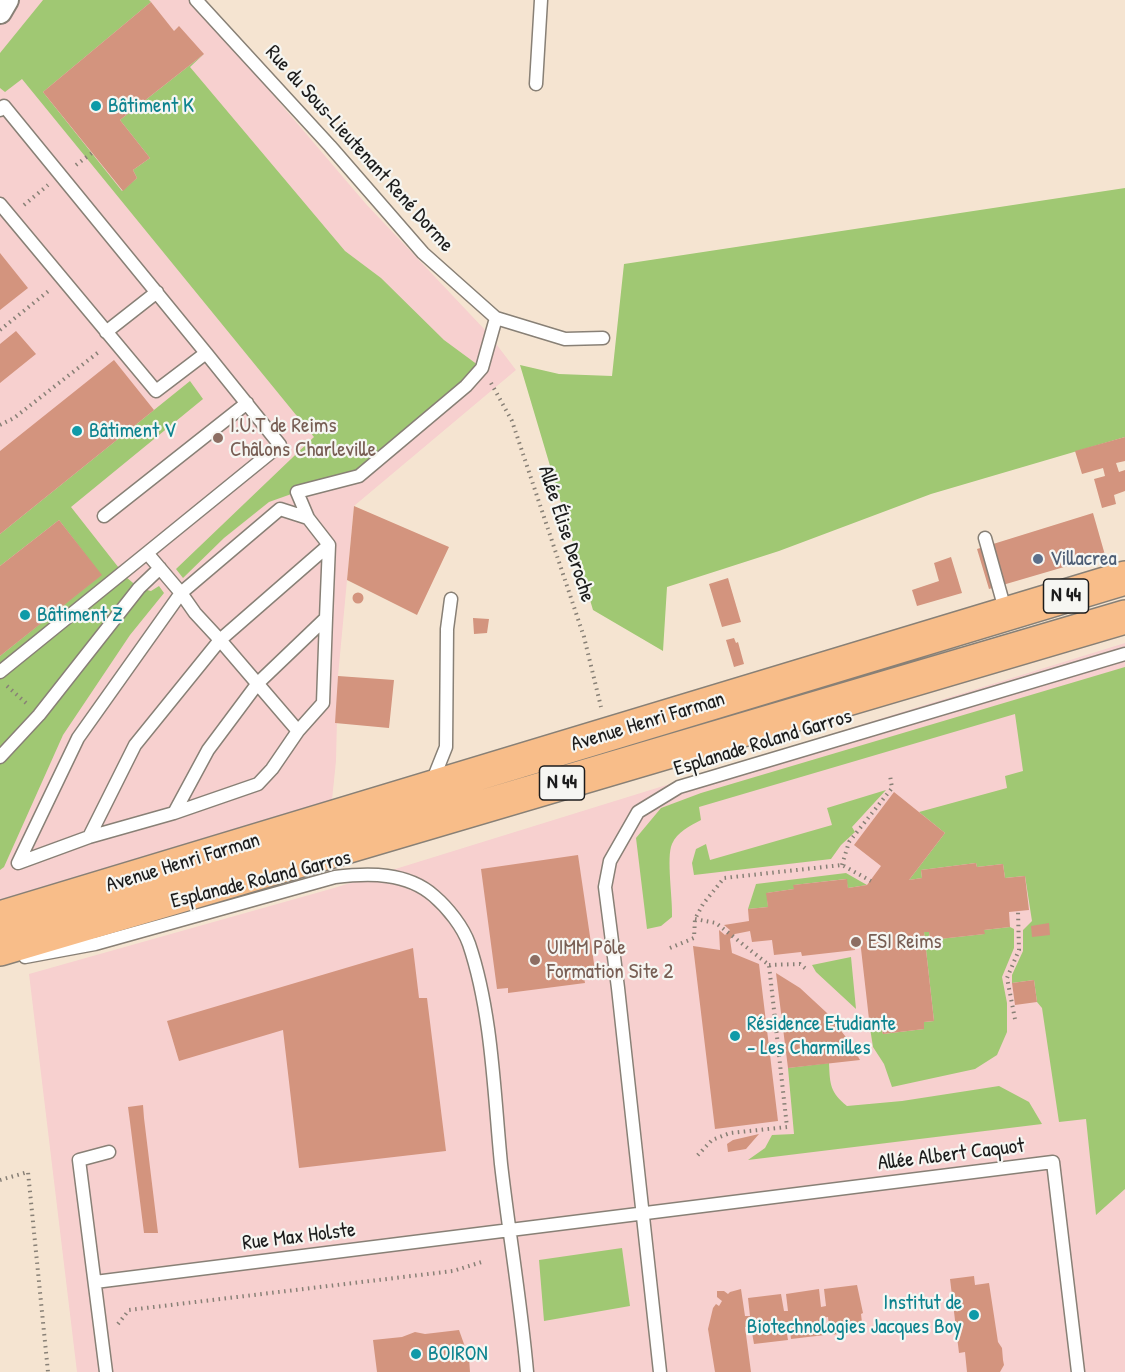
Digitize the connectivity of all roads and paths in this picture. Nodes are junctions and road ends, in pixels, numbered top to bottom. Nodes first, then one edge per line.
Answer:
1 (7, 0) edge
2 (196, 0) edge
3 (541, 0) edge
4 (0, 12) edge
5 (536, 84) dead end
6 (0, 110) edge
7 (0, 204) edge
8 (63, 279) junction
9 (157, 292) junction
10 (496, 318) junction
11 (0, 330) edge
12 (109, 336) junction
13 (603, 338) dead end
14 (206, 353) junction
15 (482, 368) junction
16 (247, 403) junction
17 (0, 425) edge
18 (104, 516) dead end
19 (308, 518) junction
20 (985, 538) dead end
21 (329, 545) junction
22 (147, 553) junction
23 (160, 568) junction
24 (1125, 578) edge
25 (182, 593) junction
26 (451, 599) dead end
27 (1006, 614) junction
28 (1125, 617) edge
29 (326, 618) junction
30 (220, 640) junction
31 (1125, 654) edge
32 (0, 672) edge
33 (258, 683) junction
34 (604, 717) dead end
35 (298, 731) junction
36 (0, 757) edge
37 (890, 775) dead end
38 (430, 789) junction
39 (174, 813) junction
40 (88, 837) junction
41 (842, 865) junction
42 (871, 881) dead end
43 (1018, 911) dead end
44 (0, 918) edge
45 (694, 919) junction
46 (670, 948) dead end
47 (5, 955) edge
48 (768, 965) junction
49 (806, 969) dead end
50 (1016, 1019) dead end
51 (109, 1152) dead end
52 (697, 1156) dead end
53 (0, 1180) edge
54 (644, 1213) junction
55 (508, 1230) junction
56 (485, 1261) dead end
57 (95, 1282) junction
58 (116, 1326) dead end
59 (48, 1372) edge
60 (106, 1372) edge
61 (527, 1372) edge
62 (660, 1372) edge
63 (1078, 1372) edge

1 - 4 street
2 - 10 lane, Rue du Sous-Lieutenant René Dorme
3 - 5 lane
6 - 9 lane
7 - 8 lane
8 - 11 path
8 - 12 lane
9 - 12 lane
9 - 14 lane
10 - 13 lane, Rue du Sous-Lieutenant René Dorme
10 - 15 lane
12 - 14 lane
12 - 17 path
14 - 16 lane
15 - 19 lane
15 - 34 path, Allée Élise Deroche
16 - 18 lane
16 - 22 lane
19 - 21 lane
19 - 25 lane
20 - 27 lane
21 - 29 lane
21 - 30 lane
22 - 23 lane
22 - 32 lane
23 - 25 lane
23 - 36 lane
24 - 27 main road, Avenue Henri Farman / N 44
25 - 30 lane
25 - 40 lane
26 - 38 lane
27 - 38 main road, Avenue Henri Farman / N 44
28 - 47 main road, Avenue Henri Farman / N 44
29 - 33 lane
29 - 35 lane
30 - 33 lane
30 - 40 lane
31 - 54 lane, Esplanade Roland Garros
33 - 35 lane
33 - 39 lane
35 - 39 lane
37 - 41 path
38 - 44 main road, Avenue Henri Farman / N 44
39 - 40 lane
41 - 42 path
41 - 45 path
43 - 50 path
45 - 46 path
45 - 48 path
47 - 55 lane, Esplanade Roland Garros
48 - 49 path
48 - 52 path
51 - 57 lane
53 - 59 path
54 - 55 lane
54 - 62 lane, Esplanade Roland Garros
54 - 63 lane, Allée Albert Caquot
55 - 57 lane, Rue Max Holste
55 - 61 lane, Esplanade Roland Garros
56 - 58 path
57 - 60 lane

